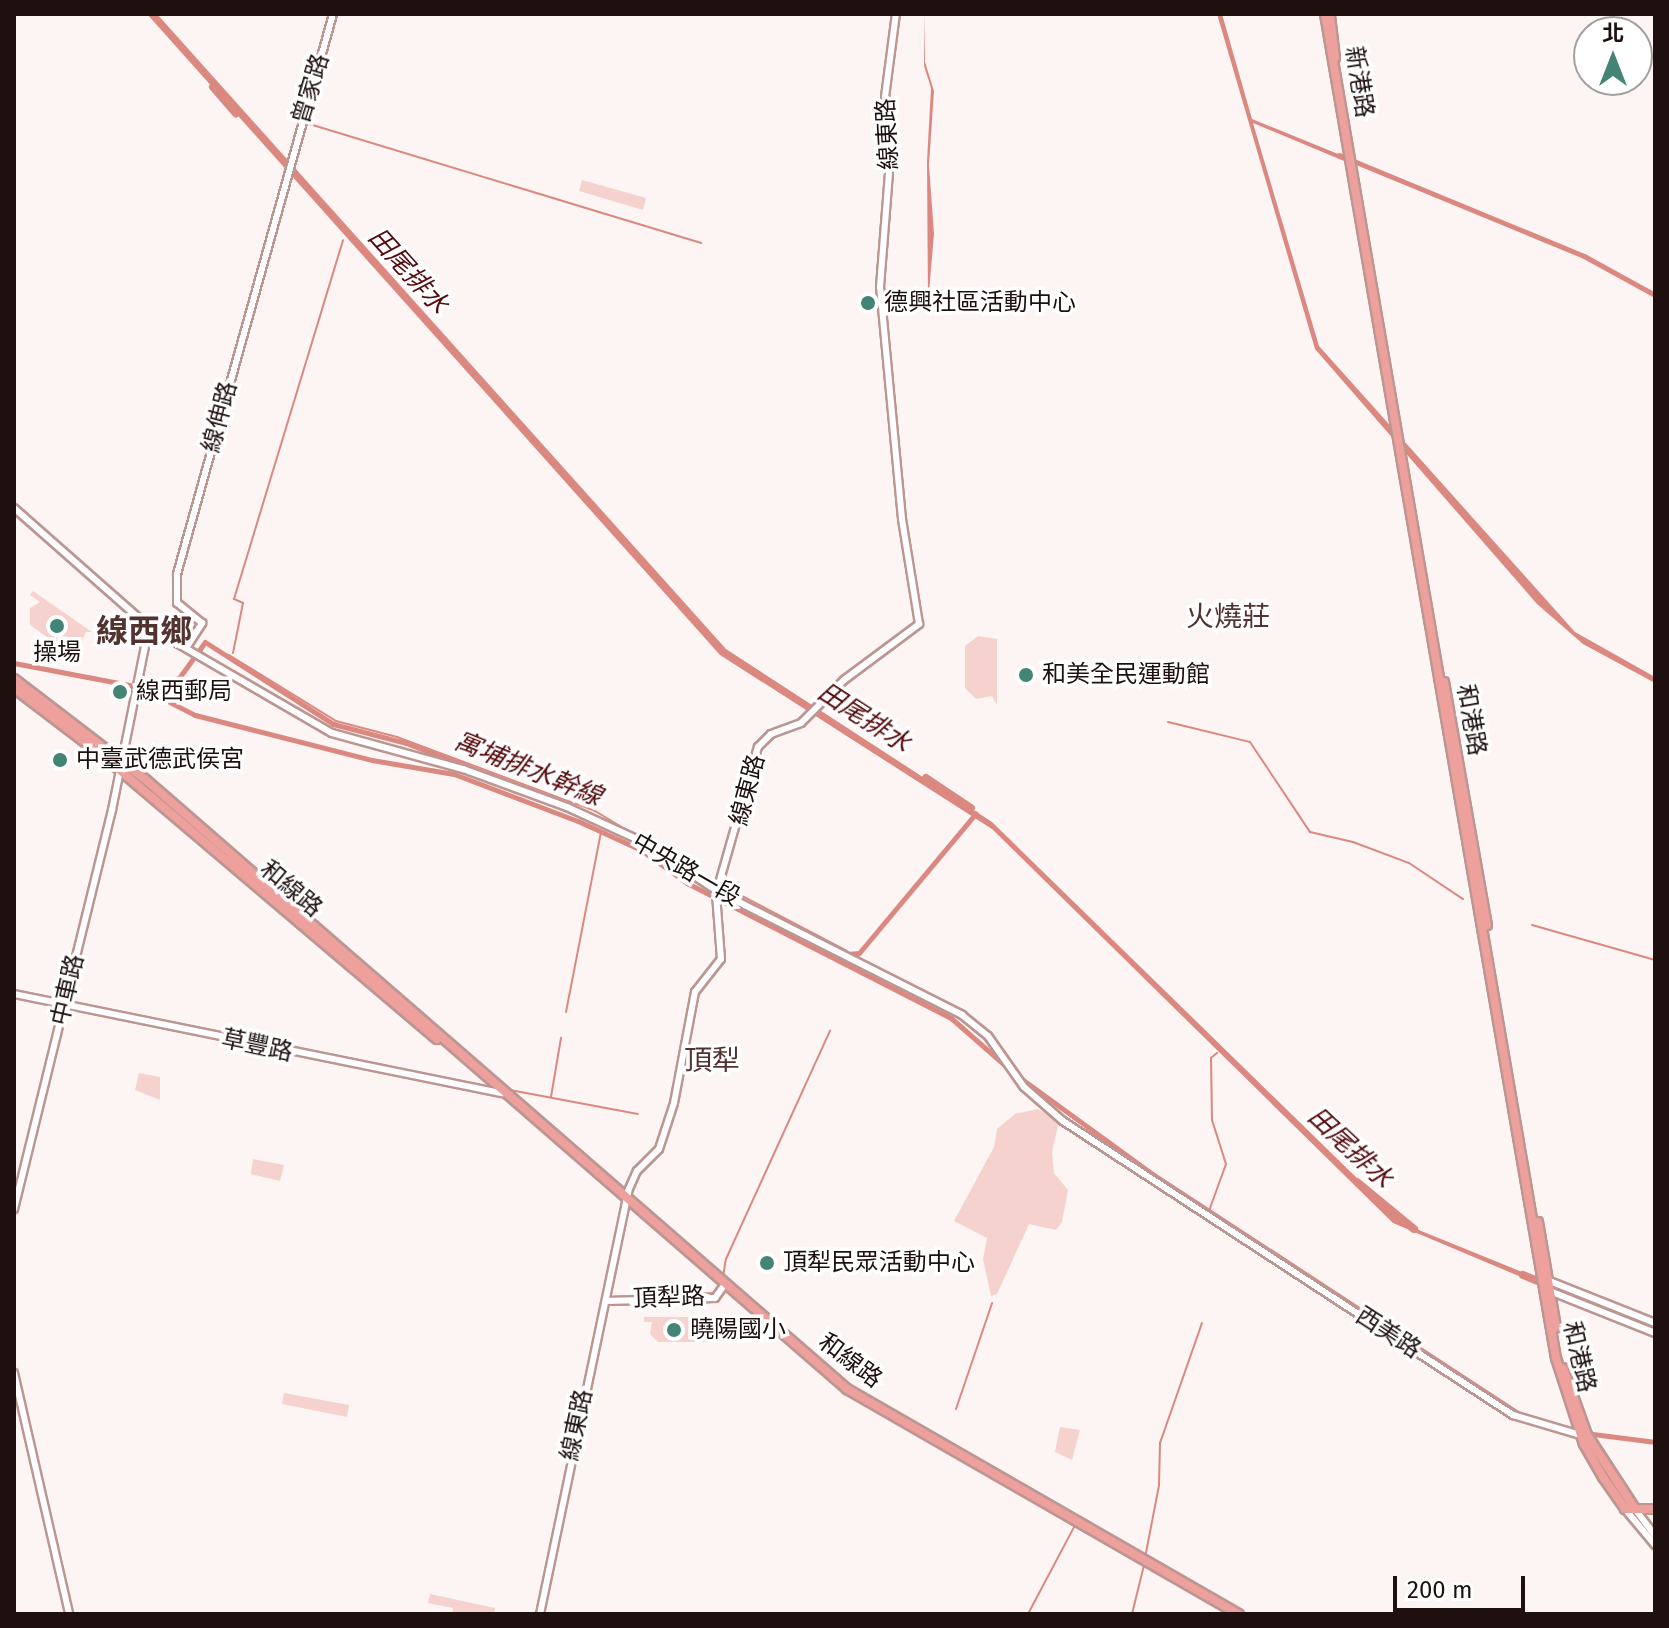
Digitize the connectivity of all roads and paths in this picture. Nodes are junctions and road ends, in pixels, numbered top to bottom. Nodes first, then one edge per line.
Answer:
1 (333, 14) edge
2 (896, 14) edge
3 (1328, 14) edge
4 (1350, 167) joint
5 (286, 172) joint
6 (14, 508) edge
7 (149, 627) junction
8 (186, 648) junction
9 (14, 679) edge
10 (14, 688) edge
11 (121, 765) junction
12 (718, 891) junction
13 (14, 994) edge
14 (64, 1007) junction
15 (502, 1093) junction
16 (627, 1199) junction
17 (14, 1209) edge
18 (1197, 1209) joint
19 (725, 1284) junction
20 (1546, 1284) junction
21 (606, 1301) junction
22 (1655, 1323) edge
23 (1655, 1333) edge
24 (14, 1373) edge
25 (1583, 1433) junction
26 (1630, 1509) junction
27 (1655, 1509) edge
28 (1655, 1536) edge
29 (1655, 1545) edge
30 (69, 1614) edge
31 (540, 1614) edge
32 (1239, 1614) edge

1 - 5 street, 曾家路
2 - 12 street, 線東路
3 - 4 main road, 新港路
4 - 20 main road, 和港路
5 - 8 street, 線伸路
6 - 7 street, 中央路一段
7 - 8 street, 中央路一段
7 - 11 street
8 - 12 street, 中央路一段
9 - 11 main road
10 - 11 main road
11 - 14 street, 中車路
11 - 15 main road, 和線路
12 - 16 street, 線東路
12 - 18 street, 中央路一段
13 - 14 street, 草豐路
14 - 15 street, 草豐路
14 - 17 street, 中車路
15 - 16 main road, 和線路
16 - 19 main road, 和線路
16 - 21 street, 線東路
18 - 25 street, 西美路
19 - 21 street, 頂犁路
19 - 32 main road, 和線路
20 - 22 street
20 - 23 street
20 - 25 main road, 和港路
21 - 31 street, 線東路
24 - 30 street
25 - 26 main road, 和港路
26 - 27 main road
26 - 28 street
26 - 29 street

